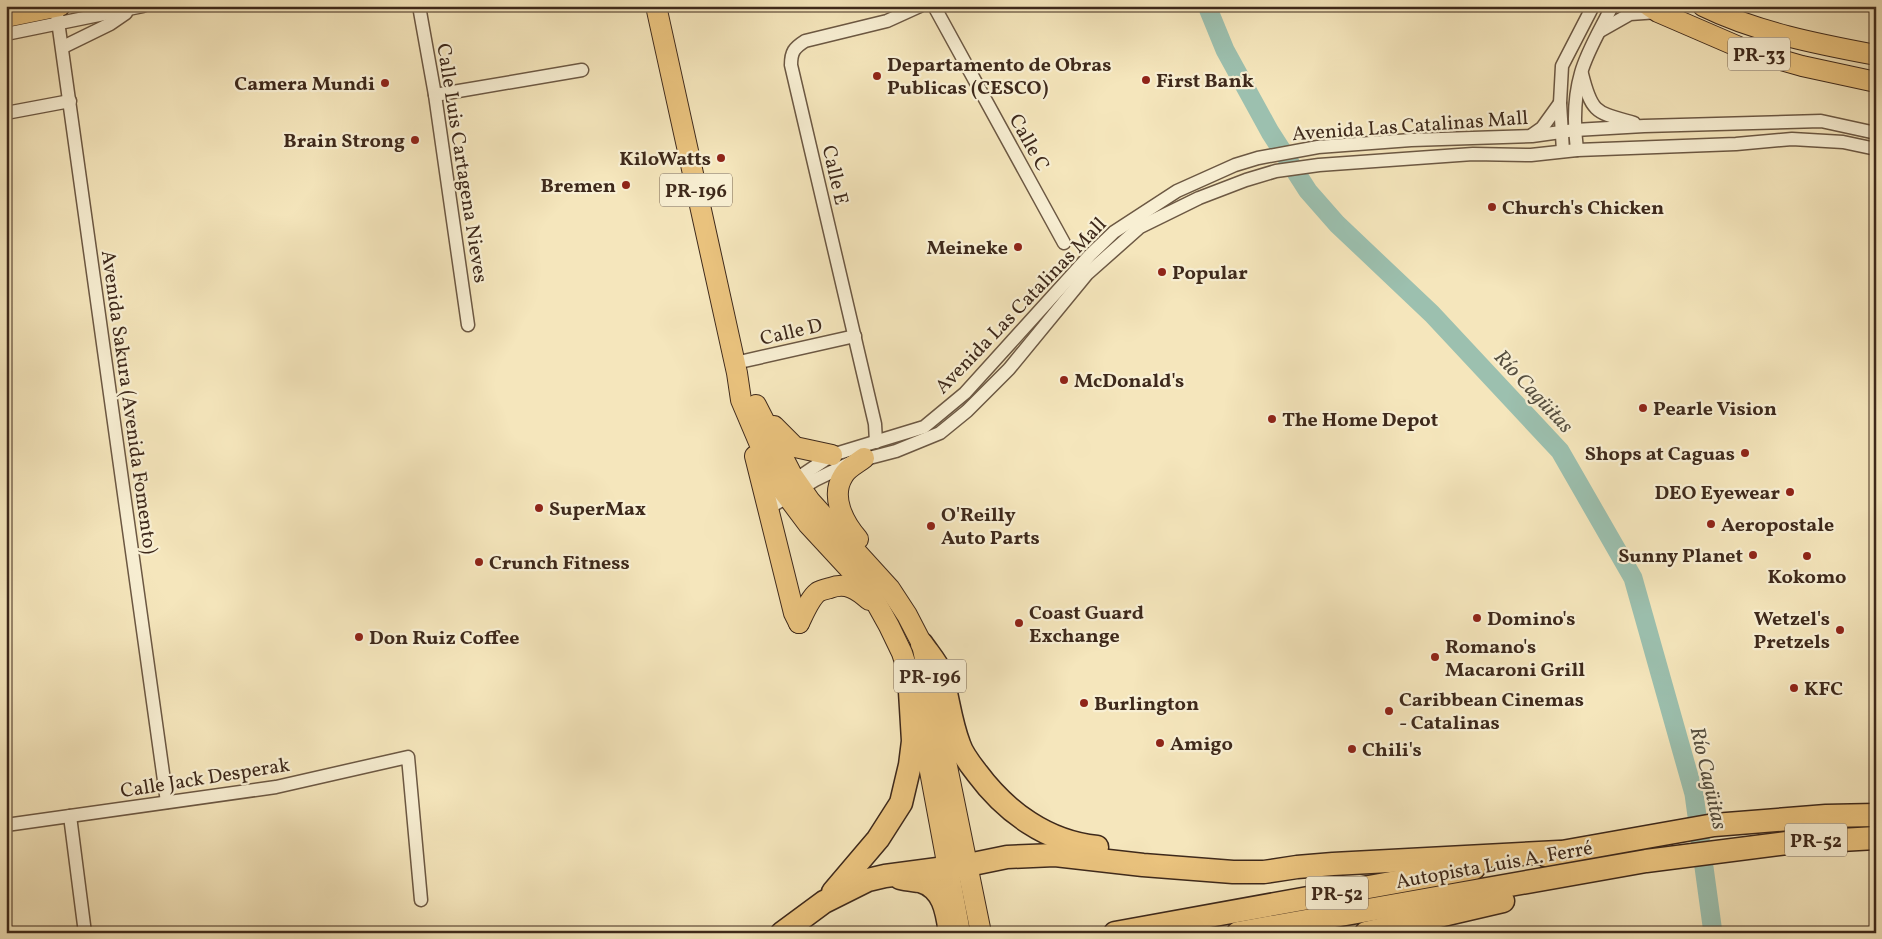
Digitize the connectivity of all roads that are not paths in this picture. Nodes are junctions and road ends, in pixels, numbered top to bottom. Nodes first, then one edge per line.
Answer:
1 (419, 6) edge
2 (656, 6) edge
3 (920, 6) edge
4 (934, 6) edge
5 (1592, 6) edge
6 (1612, 6) edge
7 (1703, 6) edge
8 (137, 8) edge
9 (1653, 9) edge
10 (57, 10) edge
11 (6, 17) edge
12 (1600, 31) junction
13 (6, 34) edge
14 (63, 47) junction
15 (1876, 55) edge
16 (582, 70) dead end
17 (1581, 71) junction
18 (1876, 82) edge
19 (435, 96) junction
20 (70, 101) junction
21 (1560, 104) junction
22 (6, 113) edge
23 (1644, 126) junction
24 (1575, 130) junction
25 (1561, 132) junction
26 (1876, 133) edge
27 (1532, 136) junction
28 (1876, 149) edge
29 (1577, 150) junction
30 (1562, 151) junction
31 (1064, 243) dead end
32 (468, 325) dead end
33 (855, 336) junction
34 (736, 368) junction
35 (750, 407) junction
36 (870, 450) junction
37 (832, 455) junction
38 (783, 494) junction
39 (890, 589) junction
40 (878, 607) junction
41 (922, 644) junction
42 (909, 675) junction
43 (1876, 800) edge
44 (167, 802) junction
45 (1876, 814) edge
46 (70, 816) junction
47 (1754, 821) junction
48 (6, 825) edge
49 (1876, 838) edge
50 (1559, 852) junction
51 (958, 866) junction
52 (1297, 866) junction
53 (1586, 872) junction
54 (892, 875) junction
55 (422, 900) dead end
56 (824, 902) junction
57 (951, 907) junction
58 (85, 933) edge
59 (782, 933) edge
60 (950, 933) edge
61 (960, 933) edge
62 (981, 933) edge
63 (1115, 933) edge
64 (1238, 933) edge
65 (1366, 933) edge

1 - 19 street, Calle Luis Cartagena Nieves
2 - 34 main road, PR-196
3 - 33 street, Calle E
4 - 31 street, Calle C
5 - 21 street
6 - 12 street
7 - 15 main road, PR-33
8 - 10 street
8 - 14 street
9 - 12 street
9 - 18 main road, PR-33
10 - 11 main road
10 - 13 street
10 - 14 street, Avenida Sakura (Avenida Fomento)
12 - 17 street
14 - 20 street, Avenida Sakura (Avenida Fomento)
16 - 19 street
17 - 23 street
17 - 24 street
19 - 32 street, Calle Luis Cartagena Nieves
20 - 22 street
20 - 44 street, Avenida Sakura (Avenida Fomento)
21 - 25 street
21 - 27 street
23 - 24 street, Avenida Las Catalinas Mall
23 - 26 street, Avenida Las Catalinas Mall
24 - 25 street, Avenida Las Catalinas Mall
24 - 29 street
25 - 27 street, Avenida Las Catalinas Mall
25 - 30 street
27 - 36 street, Avenida Las Catalinas Mall
28 - 29 street, Avenida Las Catalinas Mall
29 - 30 street, Avenida Las Catalinas Mall
30 - 36 street, Avenida Las Catalinas Mall
33 - 34 street, Calle D
33 - 36 street, Calle E
34 - 35 main road, PR-196
35 - 37 main road
35 - 38 main road, PR-196
36 - 37 street, Avenida Las Catalinas Mall
36 - 38 street, Avenida Las Catalinas Mall
36 - 39 main road
37 - 38 street, Avenida Las Catalinas Mall
38 - 39 main road, PR-196
38 - 40 main road, PR-196
38 - 40 main road
39 - 41 main road, PR-196
40 - 42 main road, PR-196
41 - 51 main road, PR-196
41 - 52 highway
42 - 51 main road, PR-196
42 - 56 highway
43 - 47 highway
44 - 46 street, Calle Jack Desperak
44 - 55 street, Calle Jack Desperak
45 - 47 highway, Autopista Luis A. Ferré / PR-52
46 - 48 street, Calle Jack Desperak
46 - 58 street
47 - 50 highway, Autopista Luis A. Ferré / PR-52
49 - 53 highway, Autopista Luis A. Ferré / PR-52
50 - 52 highway
50 - 63 highway, Autopista Luis A. Ferré / PR-52
51 - 52 highway
51 - 54 highway
51 - 57 main road, PR-196
51 - 62 main road, PR-196
53 - 64 highway, Autopista Luis A. Ferré / PR-52
53 - 65 highway
54 - 56 highway
54 - 57 highway
56 - 59 highway
57 - 60 highway
57 - 61 main road, PR-196

